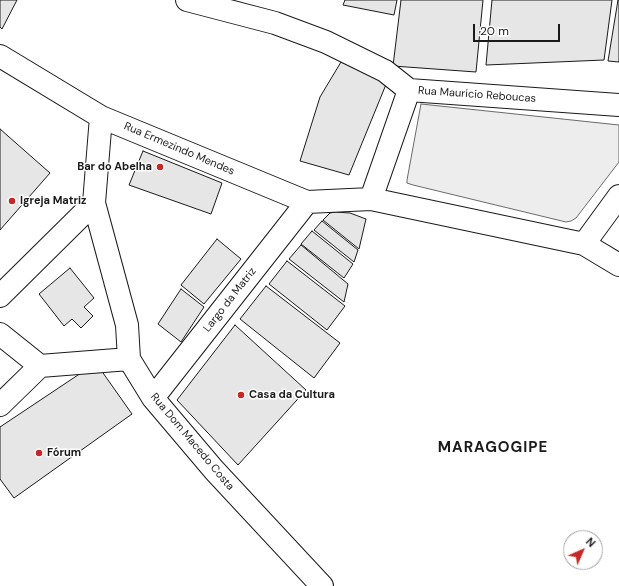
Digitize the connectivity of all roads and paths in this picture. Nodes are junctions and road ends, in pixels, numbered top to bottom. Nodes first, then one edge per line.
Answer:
1 (187, 0) edge
2 (0, 56) edge
3 (409, 90) junction
4 (619, 105) edge
5 (101, 117) junction
6 (619, 196) edge
7 (371, 199) junction
8 (307, 202) junction
9 (94, 203) junction
10 (584, 244) junction
11 (619, 265) edge
12 (0, 296) edge
13 (0, 334) edge
14 (129, 359) junction
15 (40, 366) junction
16 (153, 398) junction
17 (0, 406) edge
18 (322, 586) edge

1 - 3 street, Rua Mauricio Reboucas
2 - 5 street, Rua Ermezindo Mendes
3 - 4 street, Rua Mauricio Reboucas
3 - 7 street
5 - 8 street, Rua Ermezindo Mendes
5 - 9 street
6 - 10 street
7 - 8 street, Rua Ermezindo Mendes
7 - 10 street, Rua Ermezindo Mendes
8 - 16 street, Largo da Matriz
9 - 12 street
9 - 14 street
10 - 11 street, Rua Ermezindo Mendes
13 - 15 street
14 - 15 street
14 - 16 street, Rua Dom Macedo Costa
15 - 17 street
16 - 18 street, Rua Dom Macedo Costa

